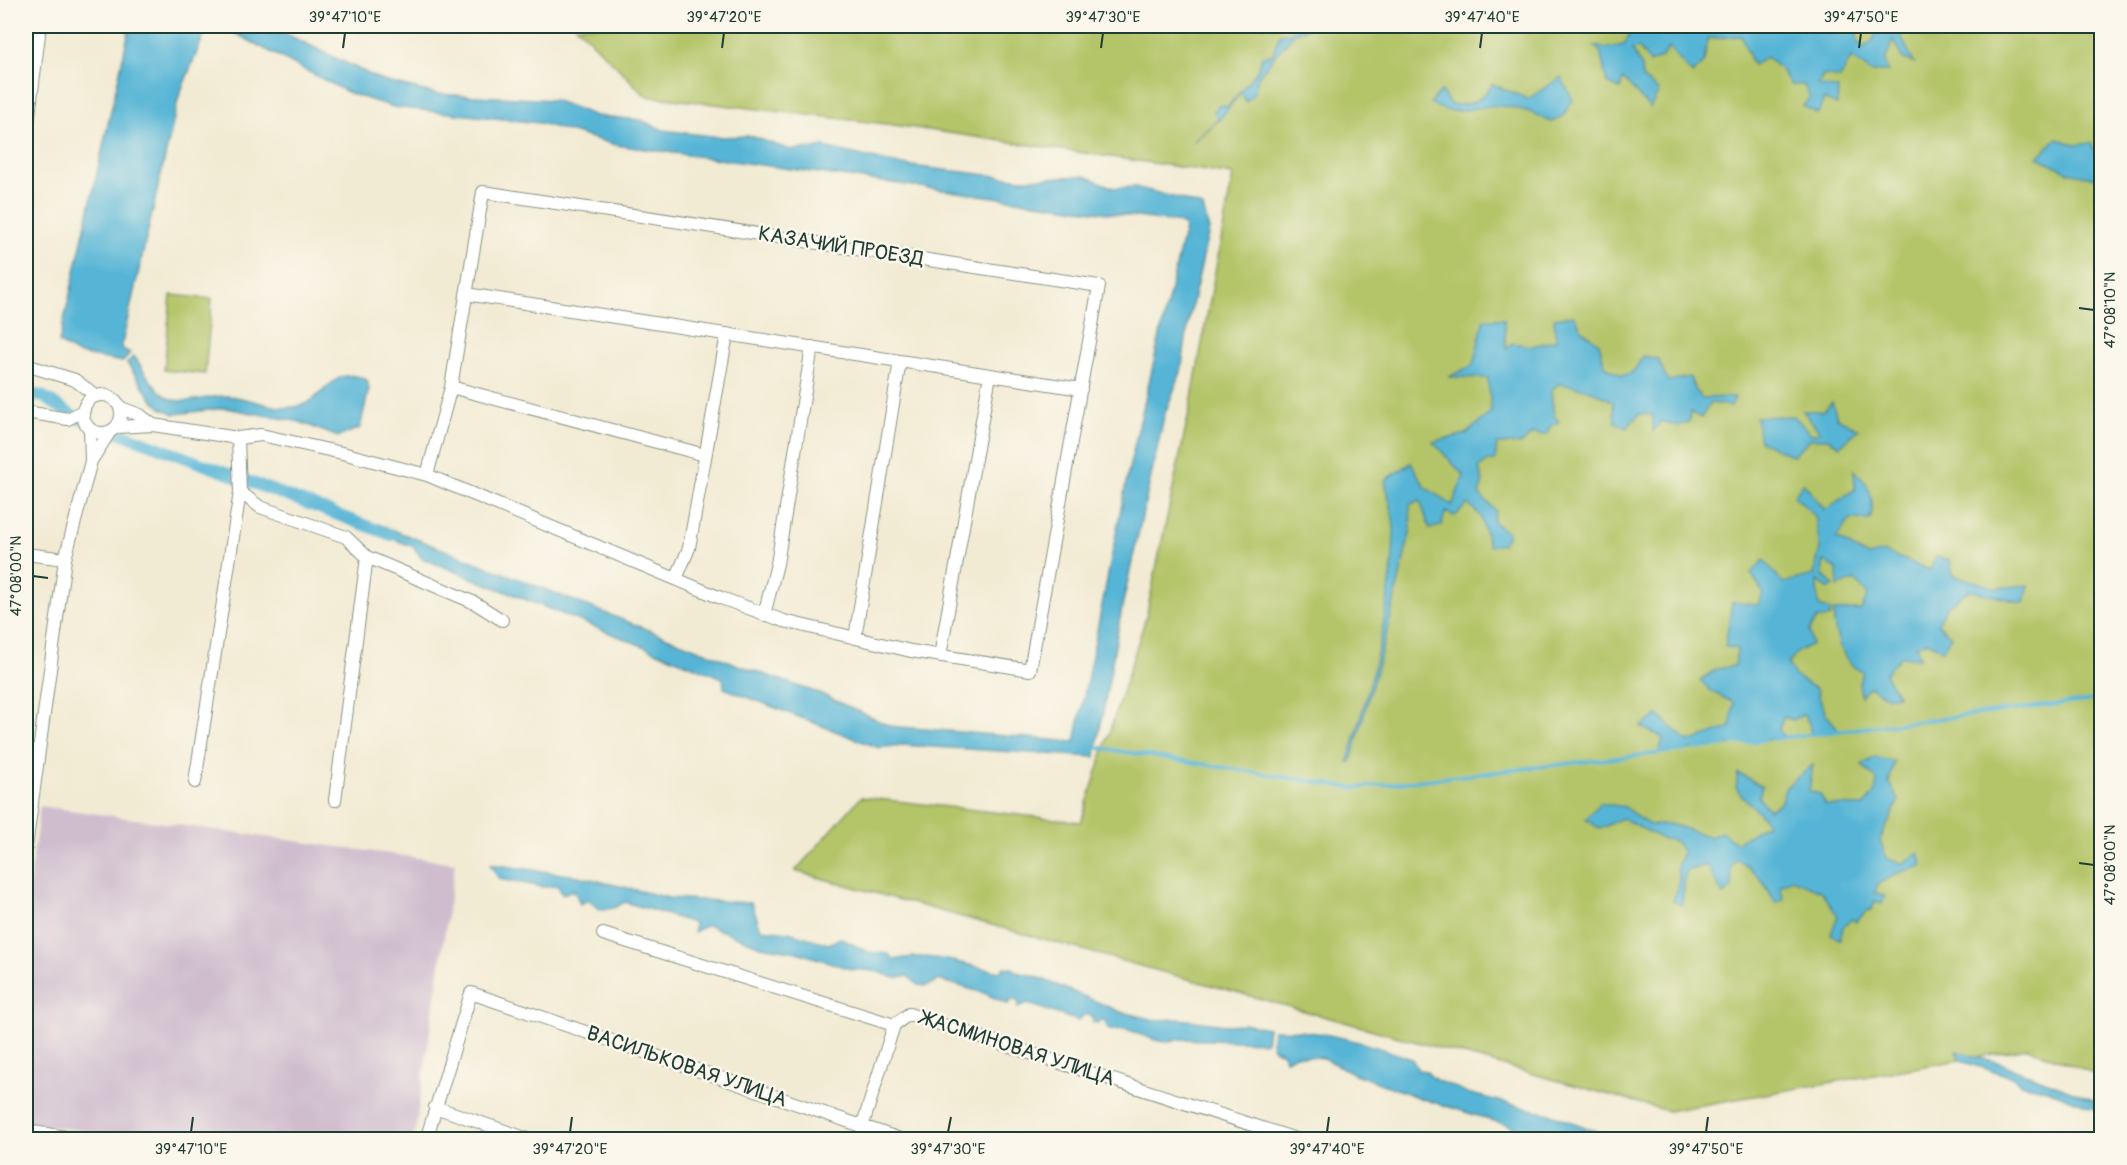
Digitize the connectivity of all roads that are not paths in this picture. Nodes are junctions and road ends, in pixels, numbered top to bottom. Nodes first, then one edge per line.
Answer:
1 (40, 26) edge
2 (26, 140) edge
3 (466, 294) junction
4 (726, 334) junction
5 (812, 347) junction
6 (900, 361) junction
7 (26, 365) edge
8 (990, 375) junction
9 (451, 387) junction
10 (1081, 389) junction
11 (96, 396) junction
12 (121, 408) junction
13 (84, 410) junction
14 (26, 412) edge
15 (153, 425) junction
16 (90, 429) junction
17 (113, 430) junction
18 (238, 438) junction
19 (705, 455) junction
20 (91, 461) junction
21 (427, 475) junction
22 (240, 492) junction
23 (26, 554) edge
24 (367, 557) junction
25 (65, 559) junction
26 (676, 579) junction
27 (764, 615) junction
28 (502, 620) dead end
29 (855, 638) junction
30 (940, 656) junction
31 (195, 782) dead end
32 (335, 800) dead end
33 (26, 847) edge
34 (603, 933) dead end
35 (894, 1025) junction
36 (435, 1107) junction
37 (863, 1126) junction
38 (1262, 1126) junction
39 (26, 1131) edge
40 (87, 1140) edge
41 (426, 1140) edge
42 (531, 1140) edge
43 (858, 1140) edge
44 (903, 1140) edge
45 (1258, 1140) edge
46 (1299, 1140) edge

1 - 2 street
3 - 4 street
3 - 9 street, КАЗАЧИЙ ПРОЕЗД
3 - 10 street, КАЗАЧИЙ ПРОЕЗД
4 - 5 street
4 - 19 street
5 - 6 street
5 - 27 street
6 - 8 street
6 - 29 street
7 - 11 street
8 - 10 street
8 - 30 street
9 - 19 street
9 - 21 street, КАЗАЧИЙ ПРОЕЗД
10 - 30 street, КАЗАЧИЙ ПРОЕЗД
11 - 12 street
11 - 13 street
12 - 15 street
12 - 17 street
13 - 14 street
13 - 16 street
15 - 17 street
15 - 18 street
16 - 17 street
16 - 20 street
17 - 20 street
18 - 21 street
18 - 22 street
19 - 26 street
20 - 25 street
21 - 26 street
22 - 24 street
22 - 31 street
23 - 25 street
24 - 28 street
24 - 32 street
25 - 33 street
26 - 27 street
27 - 29 street
29 - 30 street
34 - 35 street, ЖАСМИНОВАЯ УЛИЦА
35 - 37 street
35 - 38 street, ЖАСМИНОВАЯ УЛИЦА
36 - 37 street, ВАСИЛЬКОВАЯ УЛИЦА
36 - 41 street
36 - 42 street
37 - 43 street
37 - 44 street, ВАСИЛЬКОВАЯ УЛИЦА
38 - 45 street
38 - 46 street, ЖАСМИНОВАЯ УЛИЦА
39 - 40 street

